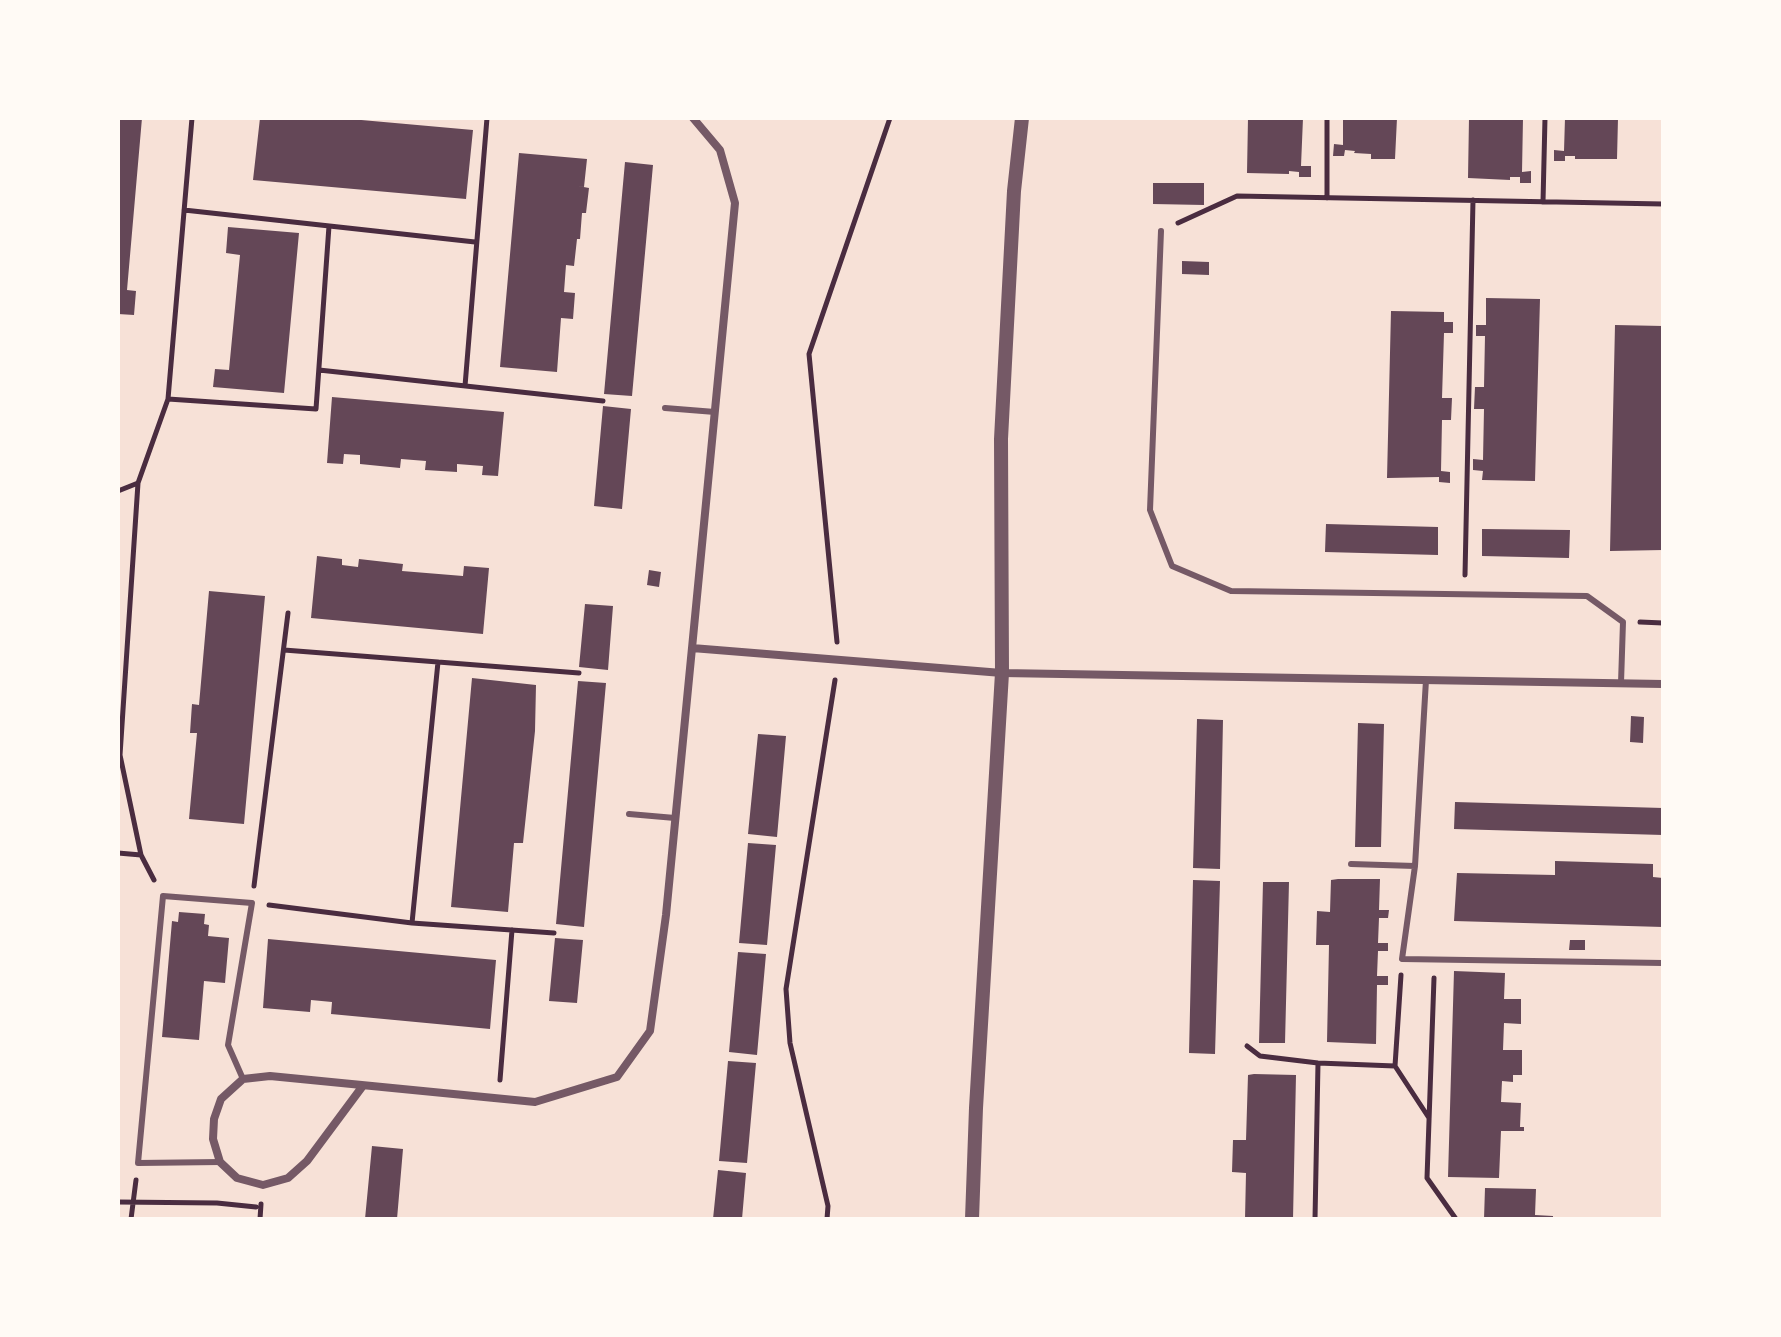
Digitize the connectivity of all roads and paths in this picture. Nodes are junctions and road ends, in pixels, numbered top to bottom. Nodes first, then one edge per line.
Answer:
1 (192, 118) edge
2 (487, 118) edge
3 (693, 118) edge
4 (1022, 118) edge
5 (1327, 118) edge
6 (1545, 118) edge
7 (1327, 198) junction
8 (1473, 200) junction
9 (1543, 202) junction
10 (1663, 204) edge
11 (184, 210) junction
12 (329, 226) junction
13 (1161, 231) joint
14 (475, 242) junction
15 (319, 370) junction
16 (465, 386) junction
17 (168, 399) junction
18 (603, 401) dead end
19 (665, 408) dead end
20 (715, 412) junction
21 (138, 483) junction
22 (118, 491) edge
23 (1465, 594) junction
24 (288, 613) dead end
25 (692, 648) junction
26 (284, 650) junction
27 (438, 662) junction
28 (579, 673) dead end
29 (1002, 673) junction
30 (1426, 680) junction
31 (1621, 683) junction
32 (1663, 684) edge
33 (629, 814) dead end
34 (675, 818) junction
35 (118, 853) edge
36 (141, 855) junction
37 (1351, 864) dead end
38 (1415, 866) junction
39 (163, 896) junction
40 (252, 903) junction
41 (412, 923) junction
42 (512, 930) junction
43 (554, 933) dead end
44 (1402, 959) junction
45 (1435, 959) junction
46 (1663, 963) edge
47 (1247, 1046) dead end
48 (1318, 1063) junction
49 (1395, 1066) junction
50 (243, 1079) junction
51 (362, 1087) junction
52 (499, 1100) junction
53 (1429, 1118) junction
54 (220, 1162) junction
55 (138, 1163) junction
56 (118, 1202) edge
57 (133, 1204) junction
58 (261, 1208) dead end
59 (131, 1219) edge
60 (972, 1219) edge
61 (1315, 1219) edge
62 (1456, 1219) edge

1 - 11 path
2 - 14 path
3 - 20 street
4 - 29 street
5 - 7 path
6 - 9 path
7 - 8 path
7 - 13 path
8 - 9 path
8 - 23 path
9 - 10 path
11 - 12 path
11 - 17 path
12 - 14 path
12 - 15 path
13 - 23 lane
14 - 16 path
15 - 16 path
15 - 17 path
16 - 18 path
17 - 21 path
19 - 20 lane
20 - 25 street
21 - 22 path
21 - 36 path
23 - 31 lane
24 - 26 path
25 - 29 street
25 - 34 street
26 - 27 path
26 - 40 path
27 - 28 path
27 - 41 path
29 - 30 street
29 - 60 street
30 - 31 street
30 - 38 lane
31 - 32 street
33 - 34 lane
34 - 52 street
35 - 36 path
36 - 39 path
37 - 38 lane
38 - 44 lane
39 - 40 lane
39 - 55 lane
40 - 41 path
40 - 50 lane
41 - 42 path
42 - 43 path
42 - 52 path
44 - 45 lane
44 - 49 path
45 - 46 lane
45 - 53 path
47 - 48 path
48 - 49 path
48 - 61 path
49 - 53 path
50 - 51 street
50 - 54 street
51 - 52 street
51 - 54 street
53 - 62 path
54 - 55 lane
55 - 57 path
56 - 57 path
57 - 58 path
57 - 59 path

